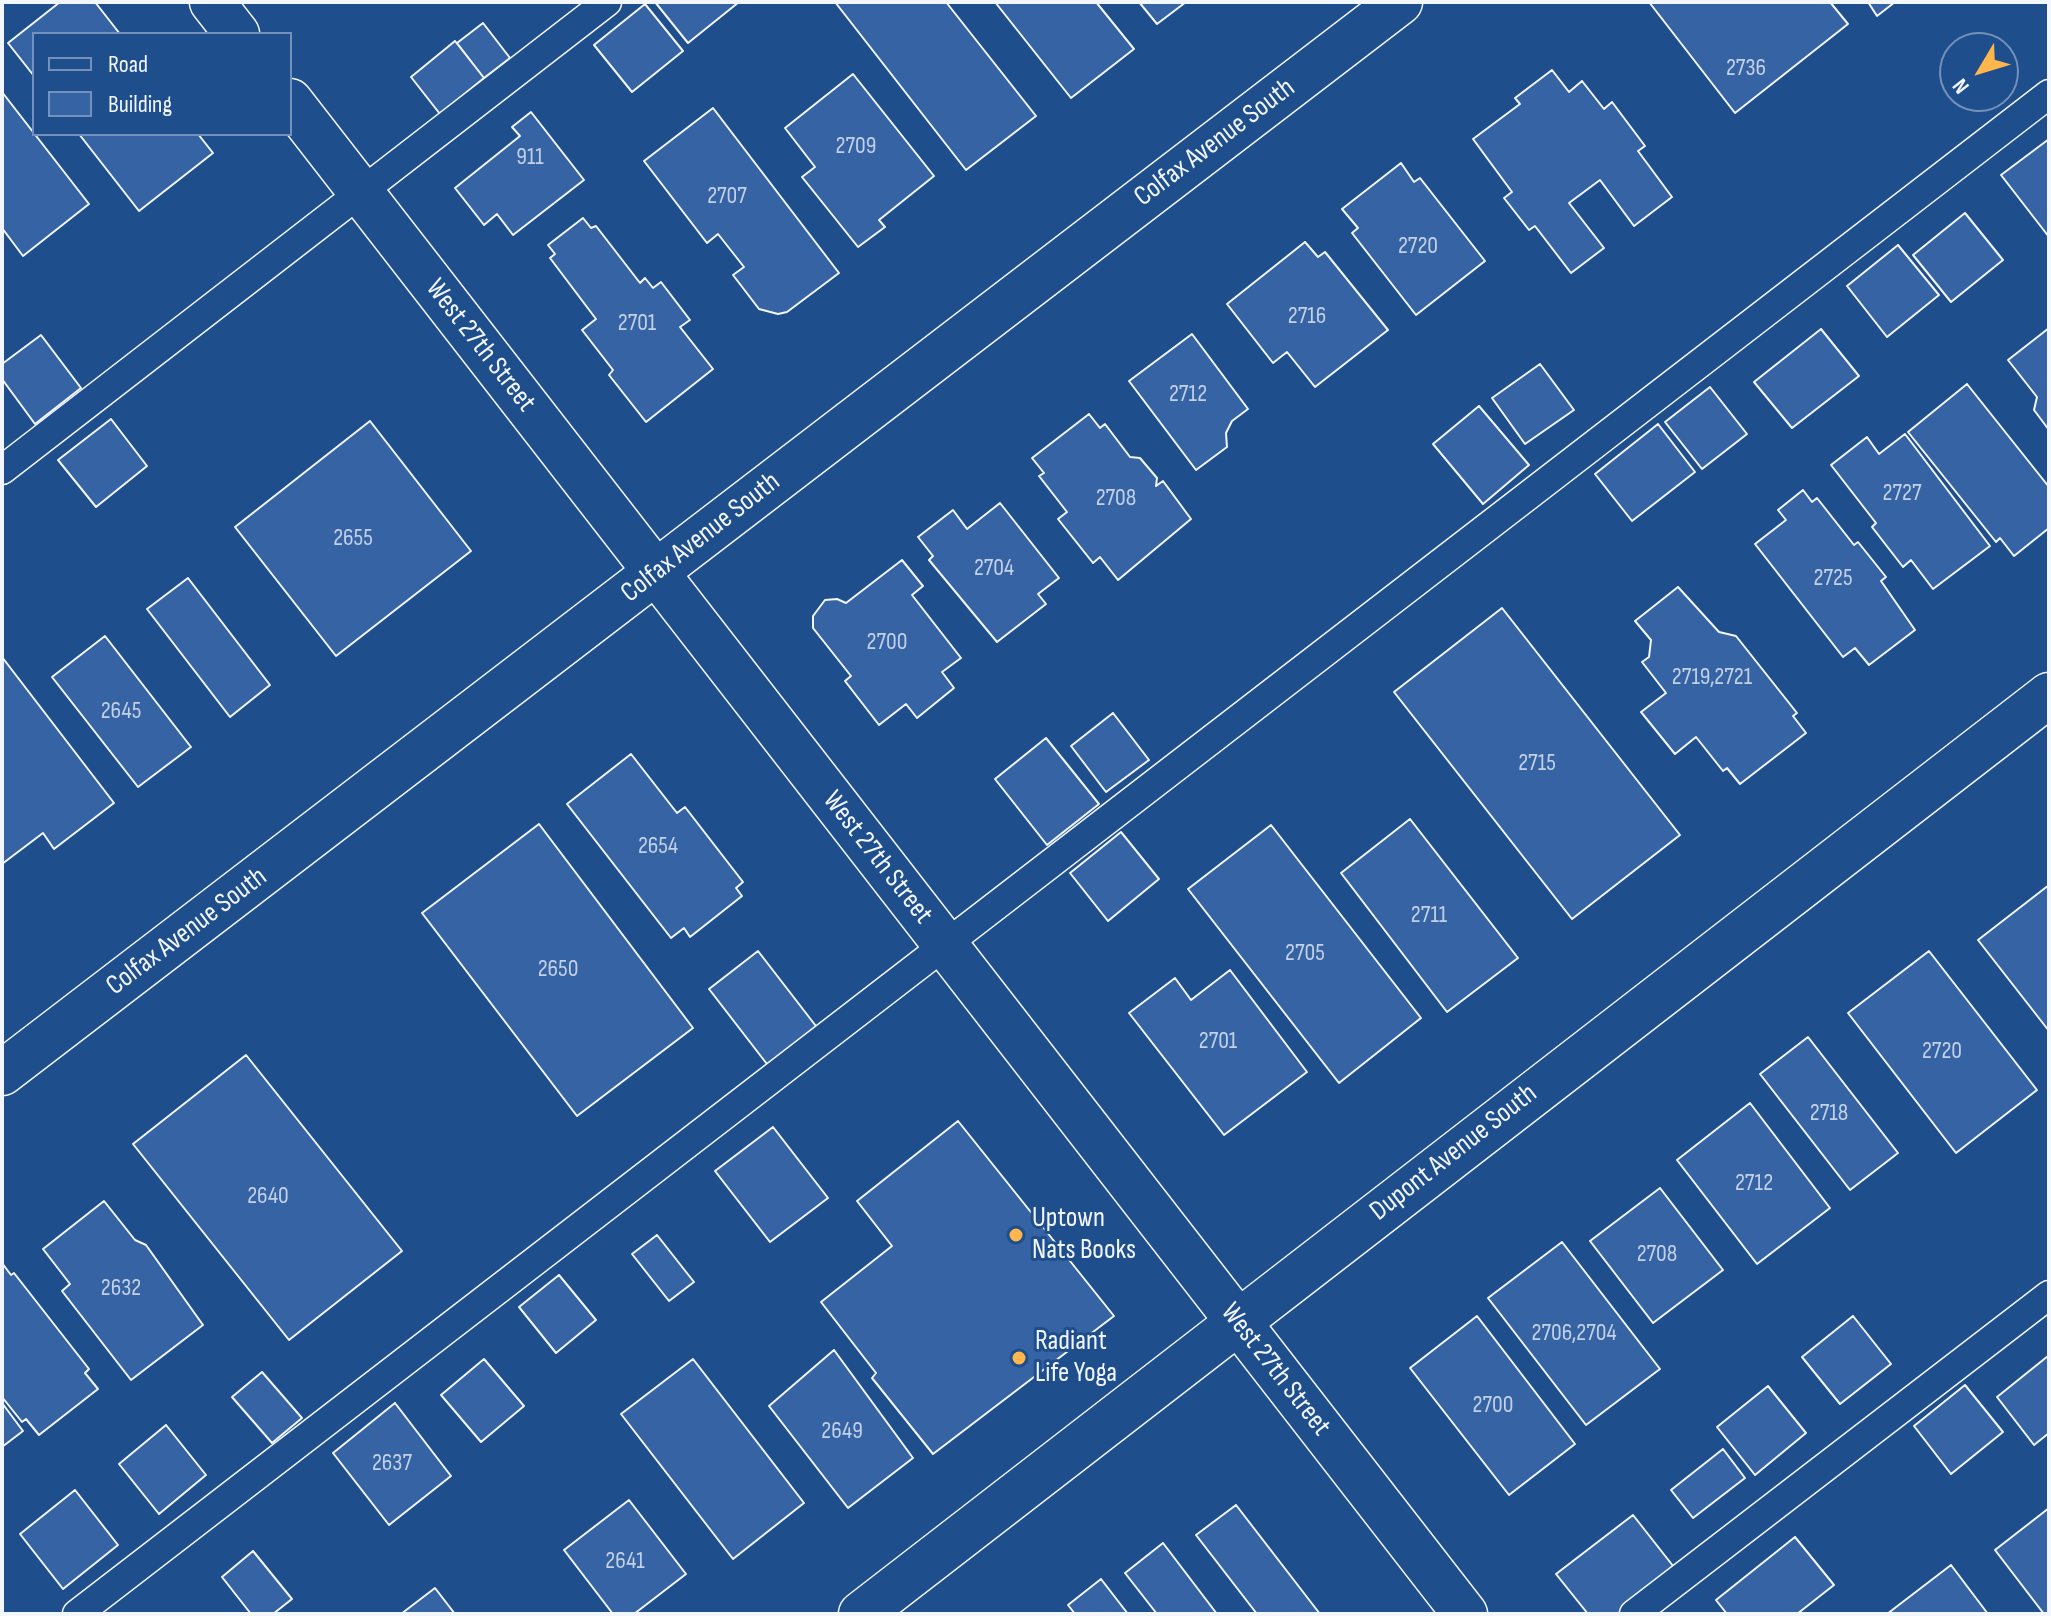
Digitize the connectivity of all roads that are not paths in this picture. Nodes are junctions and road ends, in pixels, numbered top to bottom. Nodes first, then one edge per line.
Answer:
1 (212, 2) edge
2 (607, 2) edge
3 (1400, 2) edge
4 (235, 32) edge
5 (2049, 94) edge
6 (292, 104) edge
7 (361, 193) junction
8 (2, 470) edge
9 (656, 573) junction
10 (2049, 695) edge
11 (946, 946) junction
12 (2, 1073) edge
13 (2049, 1295) edge
14 (1237, 1321) junction
15 (77, 1614) edge
16 (861, 1614) edge
17 (1465, 1614) edge
18 (1634, 1614) edge

1 - 4 street
2 - 7 lane
3 - 9 street, Colfax Avenue South
5 - 11 lane
6 - 7 street, West 27th Street
7 - 8 lane
7 - 9 street, West 27th Street
9 - 11 street, West 27th Street
9 - 12 street, Colfax Avenue South
10 - 14 street, Dupont Avenue South
11 - 14 street, West 27th Street
11 - 15 lane
13 - 18 lane
14 - 16 street, Dupont Avenue South
14 - 17 street, West 27th Street

